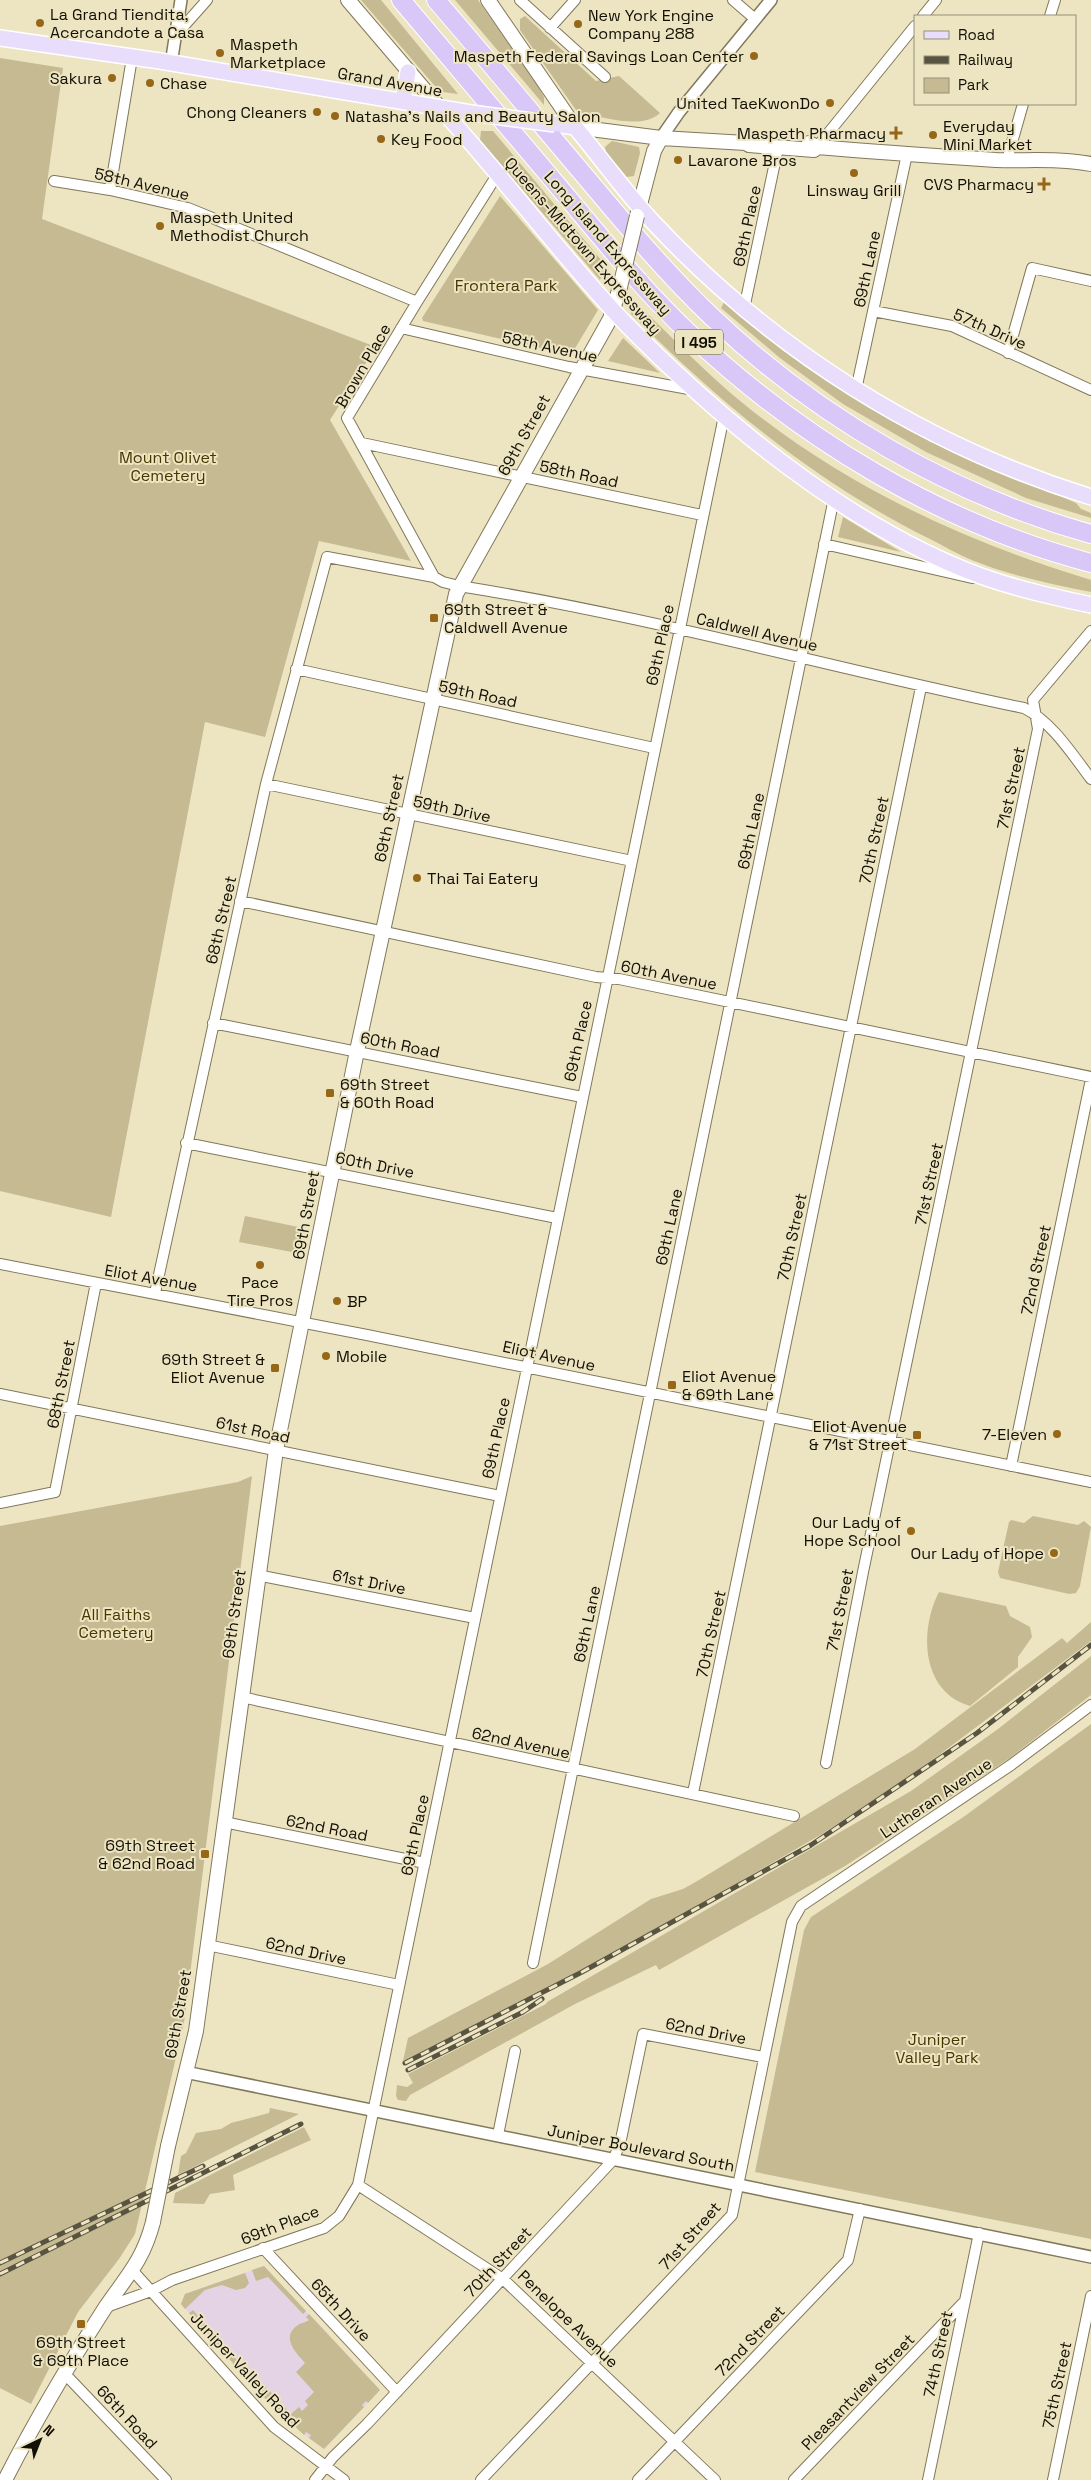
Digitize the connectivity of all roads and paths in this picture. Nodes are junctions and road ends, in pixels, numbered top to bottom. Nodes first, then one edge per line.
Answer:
1 (181, 0) edge
2 (207, 0) edge
3 (348, 0) edge
4 (401, 0) edge
5 (436, 0) edge
6 (488, 0) edge
7 (520, 0) edge
8 (562, 0) edge
9 (733, 0) edge
10 (771, 0) edge
11 (936, 0) edge
12 (1055, 0) edge
13 (574, 1) edge
14 (924, 15) edge
15 (1050, 15) edge
16 (755, 19) junction
17 (914, 27) edge
18 (550, 28) junction
19 (175, 36) junction
20 (0, 38) edge
21 (132, 58) junction
22 (171, 64) junction
23 (408, 72) junction
24 (605, 77) dead end
25 (403, 101) junction
26 (1024, 105) edge
27 (440, 108) junction
28 (575, 127) junction
29 (661, 138) junction
30 (746, 143) junction
31 (817, 147) junction
32 (778, 148) junction
33 (907, 154) junction
34 (1007, 160) junction
35 (1091, 164) edge
36 (497, 175) junction
37 (54, 181) dead end
38 (110, 190) junction
39 (638, 212) junction
40 (1091, 281) edge
41 (417, 302) junction
42 (744, 308) junction
43 (613, 309) junction
44 (873, 310) junction
45 (402, 328) junction
46 (1008, 353) junction
47 (582, 369) junction
48 (694, 390) junction
49 (856, 390) junction
50 (1091, 390) edge
51 (724, 416) junction
52 (362, 443) junction
53 (521, 477) junction
54 (1091, 497) edge
55 (834, 498) junction
56 (702, 515) junction
57 (1091, 534) edge
58 (824, 544) junction
59 (327, 557) joint
60 (1091, 564) edge
61 (434, 577) junction
62 (1004, 584) junction
63 (459, 586) junction
64 (1091, 605) edge
65 (679, 629) junction
66 (1091, 631) edge
67 (802, 658) junction
68 (296, 669) junction
69 (921, 687) junction
70 (433, 700) junction
71 (1035, 713) junction
72 (654, 748) junction
73 (1091, 779) edge
74 (266, 784) junction
75 (407, 815) junction
76 (632, 861) junction
77 (240, 901) junction
78 (383, 931) junction
79 (607, 978) junction
80 (730, 1003) junction
81 (213, 1022) junction
82 (851, 1028) junction
83 (357, 1051) junction
84 (971, 1052) junction
85 (1091, 1078) edge
86 (582, 1097) junction
87 (186, 1144) junction
88 (332, 1171) junction
89 (557, 1218) junction
90 (0, 1264) edge
91 (96, 1283) junction
92 (155, 1293) junction
93 (303, 1322) junction
94 (527, 1367) junction
95 (650, 1392) junction
96 (0, 1394) edge
97 (71, 1408) junction
98 (770, 1416) junction
99 (891, 1441) junction
100 (276, 1450) junction
101 (1011, 1466) junction
102 (1091, 1482) edge
103 (500, 1496) junction
104 (0, 1503) edge
105 (257, 1575) junction
106 (475, 1618) junction
107 (241, 1698) junction
108 (1091, 1705) edge
109 (449, 1743) junction
110 (826, 1763) dead end
111 (572, 1770) junction
112 (693, 1793) junction
113 (794, 1816) dead end
114 (224, 1822) junction
115 (424, 1863) junction
116 (796, 1913) joint
117 (207, 1945) junction
118 (533, 1963) dead end
119 (399, 1986) junction
120 (643, 2034) joint
121 (515, 2051) dead end
122 (764, 2057) junction
123 (185, 2072) junction
124 (373, 2110) junction
125 (498, 2135) junction
126 (613, 2160) junction
127 (358, 2185) junction
128 (738, 2185) junction
129 (860, 2209) junction
130 (979, 2234) junction
131 (263, 2248) junction
132 (1091, 2257) edge
133 (134, 2271) junction
134 (503, 2279) junction
135 (151, 2291) junction
136 (1091, 2296) edge
137 (964, 2302) junction
138 (106, 2307) junction
139 (592, 2364) junction
140 (65, 2374) junction
141 (397, 2392) junction
142 (674, 2442) junction
143 (326, 2467) junction
144 (5, 2480) edge
145 (166, 2480) edge
146 (315, 2480) edge
147 (344, 2480) edge
148 (481, 2480) edge
149 (638, 2480) edge
150 (715, 2480) edge
151 (794, 2480) edge
152 (928, 2480) edge
153 (1053, 2480) edge

1 - 19 street
2 - 19 street
3 - 23 main road, Queens-Midtown Expressway
4 - 60 highway, Long Island Expressway / I 495
5 - 57 highway, Long Island Expressway / I 495
6 - 28 main road
7 - 18 street
8 - 13 street
9 - 16 street
10 - 16 street, 69th Street
11 - 14 street
12 - 15 street
13 - 18 street
16 - 29 street, 69th Street
17 - 31 street
18 - 24 street
19 - 22 street
20 - 21 main road, Grand Avenue
21 - 22 main road, Grand Avenue
21 - 38 street
22 - 25 main road, Grand Avenue
23 - 25 main road
23 - 27 main road, Queens-Midtown Expressway
25 - 27 main road, Grand Avenue
26 - 34 street
27 - 28 main road, Grand Avenue, bridge
27 - 36 main road, Queens-Midtown Expressway
28 - 29 main road, Grand Avenue
28 - 39 main road
29 - 30 main road, Grand Avenue
29 - 39 main road, 69th Street
30 - 31 main road, Grand Avenue
30 - 32 main road, Grand Avenue
31 - 32 main road, Grand Avenue
31 - 33 main road, Grand Avenue
32 - 42 street, 69th Place
33 - 34 main road, Grand Avenue
33 - 44 street, 69th Lane
34 - 35 main road, Grand Avenue
36 - 41 street, Brown Place
36 - 43 main road, Queens-Midtown Expressway
37 - 38 street, 58th Avenue
38 - 41 street, 58th Avenue
39 - 42 main road
39 - 43 main road, 69th Street, bridge
40 - 46 street
41 - 45 street, Brown Place
42 - 49 main road
43 - 47 main road, 69th Street
43 - 48 main road, Queens-Midtown Expressway
44 - 46 street, 57th Drive
44 - 49 street, 69th Lane
45 - 47 street, 58th Avenue
45 - 52 street, Brown Place
46 - 50 street, 57th Drive
47 - 48 street, 58th Avenue
47 - 53 main road, 69th Street
48 - 51 main road, Queens-Midtown Expressway
49 - 54 main road
51 - 55 main road, Queens-Midtown Expressway
51 - 56 street, 69th Place
52 - 53 street, 58th Road
52 - 61 street, Brown Place
53 - 56 street, 58th Road
53 - 63 main road, 69th Street
55 - 58 street, 69th Lane
55 - 62 main road, Queens-Midtown Expressway
56 - 65 street, 69th Place
58 - 62 street
58 - 67 street, 69th Lane
59 - 61 street, Caldwell Avenue
59 - 68 street, 68th Street
61 - 63 street, Caldwell Avenue
62 - 64 main road, Queens-Midtown Expressway
63 - 65 street, Caldwell Avenue
63 - 70 main road, 69th Street
65 - 67 street, Caldwell Avenue
65 - 72 street, 69th Place
66 - 71 street, 71st Street
67 - 69 street, Caldwell Avenue
67 - 80 street, 69th Lane
68 - 70 street, 59th Road
68 - 74 street, 68th Street
69 - 71 street, Caldwell Avenue
69 - 82 street, 70th Street
70 - 72 street, 59th Road
70 - 75 main road, 69th Street
71 - 73 street
71 - 84 street, 71st Street
72 - 76 street, 69th Place
74 - 75 street, 59th Drive
74 - 77 street, 68th Street
75 - 76 street, 59th Drive
75 - 78 main road, 69th Street
76 - 79 street, 69th Place
77 - 78 street, 60th Avenue
77 - 81 street, 68th Street
78 - 79 street, 60th Avenue
78 - 83 main road, 69th Street
79 - 80 street, 60th Avenue
79 - 86 street, 69th Place
80 - 82 street, 60th Avenue
80 - 95 street, 69th Lane
81 - 83 street, 60th Road
81 - 87 street, 68th Street
82 - 84 street, 60th Avenue
82 - 98 street, 70th Street
83 - 86 street, 60th Road
83 - 88 main road, 69th Street
84 - 85 street, 60th Avenue
84 - 99 street, 71st Street
85 - 101 street, 72nd Street
86 - 89 street, 69th Place
87 - 88 street, 60th Drive
87 - 92 street, 68th Street
88 - 89 street, 60th Drive
88 - 93 main road, 69th Street
89 - 94 street, 69th Place
90 - 91 street, Eliot Avenue
91 - 92 street, Eliot Avenue
91 - 97 street, 68th Street
92 - 93 street, Eliot Avenue
93 - 94 street, Eliot Avenue
93 - 100 main road, 69th Street
94 - 95 street, Eliot Avenue
94 - 103 street, 69th Place
95 - 98 street, Eliot Avenue
95 - 111 street, 69th Lane
96 - 97 street, 61st Road
97 - 100 street, 61st Road
97 - 104 street, 68th Street
98 - 99 street, Eliot Avenue
98 - 112 street, 70th Street
99 - 101 street, Eliot Avenue
99 - 110 street, 71st Street
100 - 103 street, 61st Road
100 - 105 main road, 69th Street
101 - 102 street, Eliot Avenue
103 - 106 street, 69th Place
105 - 106 street, 61st Drive
105 - 107 main road, 69th Street
106 - 109 street, 69th Place
107 - 109 street, 62nd Avenue
107 - 114 main road, 69th Street
108 - 116 street, Lutheran Avenue
109 - 111 street, 62nd Avenue
109 - 115 street, 69th Place
111 - 112 street, 62nd Avenue
111 - 118 street, 69th Lane
112 - 113 street, 62nd Avenue
114 - 115 street, 62nd Road
114 - 117 main road, 69th Street
115 - 119 street, 69th Place
116 - 122 street, 71st Street
117 - 119 street, 62nd Drive
117 - 123 main road, 69th Street
119 - 124 street, 69th Place
120 - 122 street, 62nd Drive
120 - 126 street, 70th Street
121 - 125 street
122 - 128 street, 71st Street
123 - 124 street, Juniper Boulevard South
123 - 133 main road, 69th Street, bridge
124 - 125 street, Juniper Boulevard South
124 - 127 street, 69th Place
125 - 126 street, Juniper Boulevard South
126 - 128 street, Juniper Boulevard South
126 - 134 street, 70th Street
127 - 131 street, 69th Place
127 - 134 street, Penelope Avenue
128 - 129 street, Juniper Boulevard South
128 - 139 street, 71st Street
129 - 130 street, Juniper Boulevard South
129 - 142 street, 72nd Street
130 - 132 street, Juniper Boulevard South
130 - 137 street, 74th Street
131 - 135 street, 69th Place
131 - 141 street, 65th Drive
133 - 135 street, Juniper Valley Road
133 - 138 main road, 69th Street
134 - 139 street, Penelope Avenue
134 - 141 street, 70th Street
135 - 138 street, 69th Place
135 - 143 street, Juniper Valley Road
136 - 153 street, 75th Street
137 - 151 street, Pleasantview Street
137 - 152 street, 74th Street
138 - 140 main road, 69th Street
139 - 142 street, Penelope Avenue
139 - 148 street, 71st Street
140 - 144 main road, 69th Street
140 - 145 street, 66th Road
141 - 143 street, 70th Street
142 - 149 street, 72nd Street
142 - 150 street, Penelope Avenue
143 - 146 street, 70th Street
143 - 147 street, Juniper Valley Road

